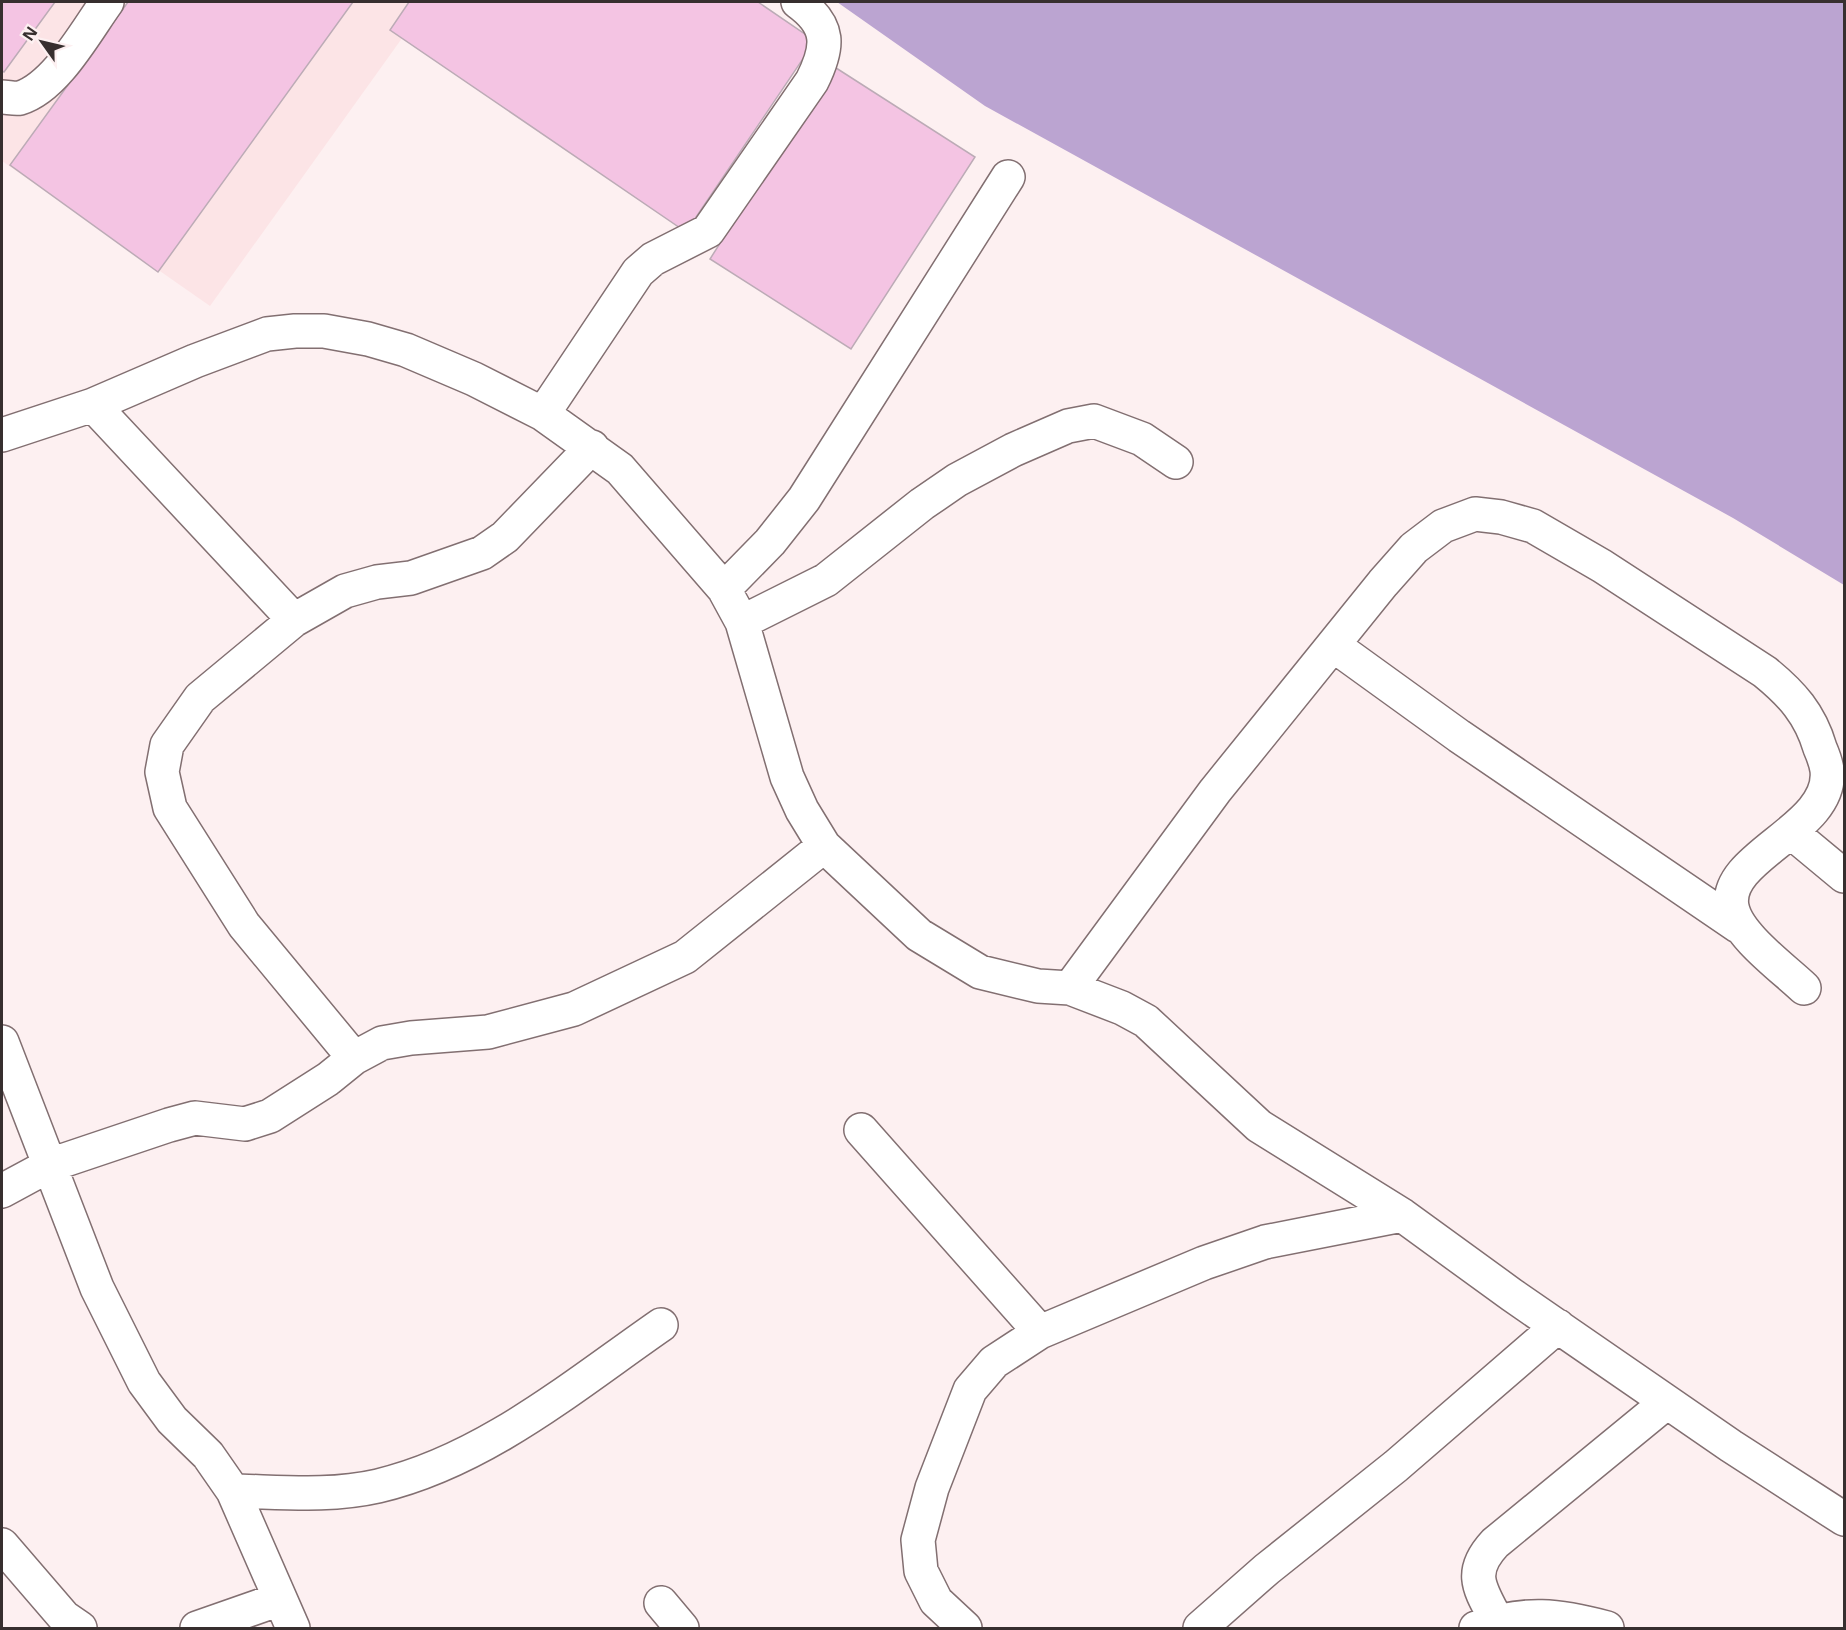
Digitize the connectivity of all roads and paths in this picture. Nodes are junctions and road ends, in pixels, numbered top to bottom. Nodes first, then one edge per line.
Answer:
1 (106, 2) edge
2 (798, 2) edge
3 (2, 97) edge
4 (1008, 177) dead end
5 (93, 405) junction
6 (543, 414) junction
7 (2, 435) edge
8 (592, 447) junction
9 (1176, 462) dead end
10 (724, 589) junction
11 (294, 620) junction
12 (742, 622) junction
13 (1333, 645) junction
14 (1791, 832) junction
15 (824, 846) junction
16 (1845, 876) edge
17 (1738, 926) junction
18 (1070, 988) junction
19 (1804, 988) dead end
20 (2, 1042) edge
21 (354, 1058) junction
22 (861, 1130) dead end
23 (50, 1165) junction
24 (2, 1191) edge
25 (1402, 1215) junction
26 (661, 1325) dead end
27 (1558, 1326) junction
28 (1040, 1332) junction
29 (1667, 1402) junction
30 (233, 1491) junction
31 (1845, 1519) edge
32 (2, 1545) edge
33 (280, 1599) junction
34 (661, 1603) dead end
35 (1486, 1625) edge
36 (80, 1629) edge
37 (197, 1629) edge
38 (293, 1629) edge
39 (682, 1629) edge
40 (965, 1629) edge
41 (1200, 1629) edge
42 (1607, 1629) edge

1 - 3 street
2 - 6 street
4 - 10 street
5 - 6 street
5 - 7 street
5 - 11 street
6 - 8 street
8 - 10 street
8 - 11 street
9 - 12 street
10 - 12 street
11 - 21 street
12 - 15 street
13 - 14 street
13 - 17 street
13 - 18 street
14 - 16 street
14 - 17 street
15 - 18 street
15 - 21 street
17 - 19 street
18 - 25 street
20 - 23 street
21 - 23 street
22 - 28 street
23 - 24 street
23 - 30 street
25 - 27 street
25 - 28 street
26 - 30 street
27 - 29 street
27 - 41 street
28 - 40 street
29 - 31 street
29 - 35 street
30 - 33 street
32 - 36 street
33 - 37 street
33 - 38 street
34 - 39 street
35 - 42 street

